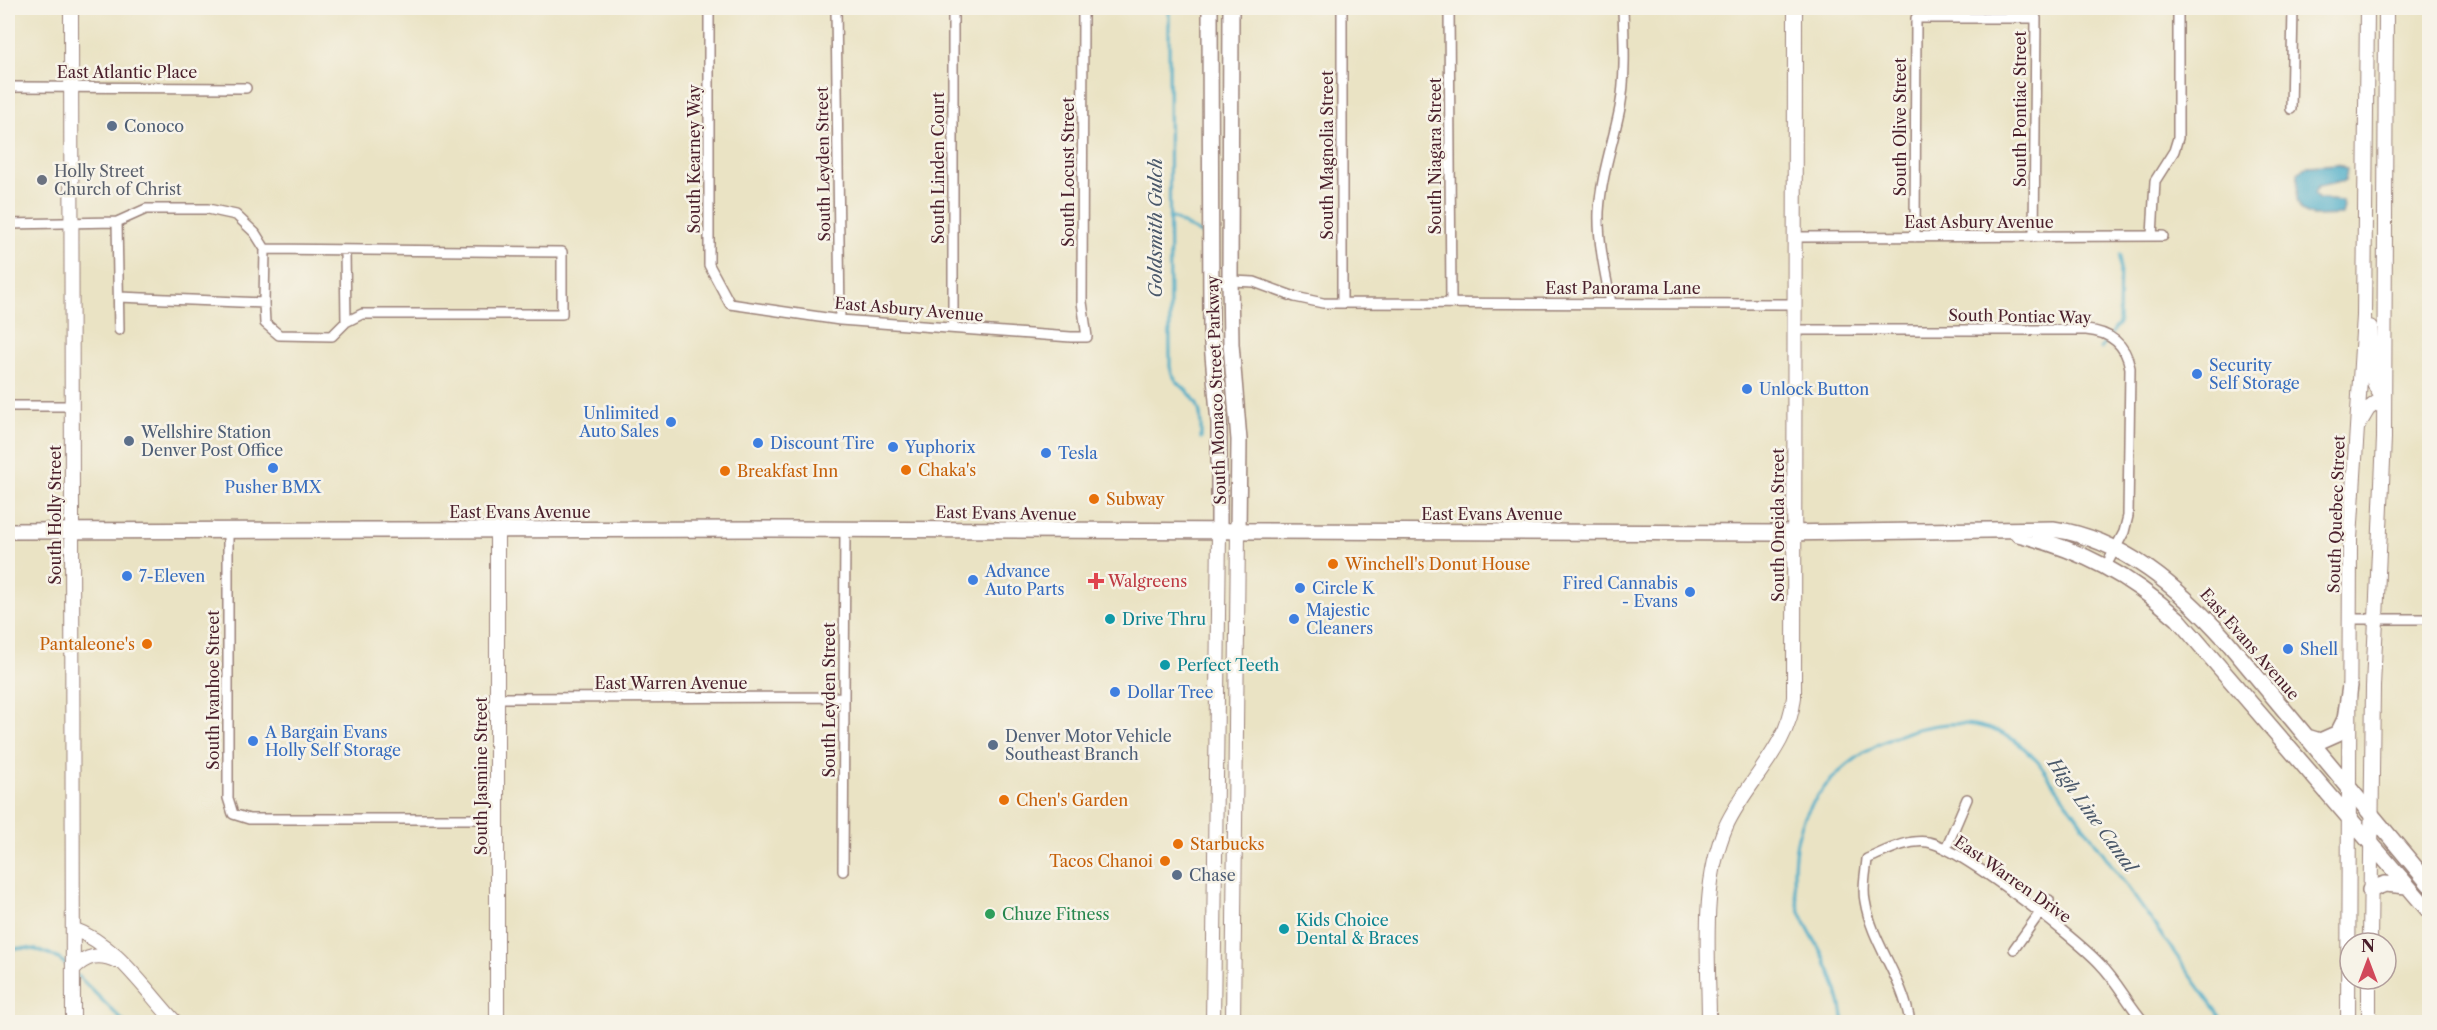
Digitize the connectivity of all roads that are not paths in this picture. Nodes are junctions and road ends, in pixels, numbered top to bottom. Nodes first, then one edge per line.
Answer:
1 (71, 8) edge
2 (709, 8) edge
3 (836, 8) edge
4 (953, 8) edge
5 (1083, 8) edge
6 (1210, 8) edge
7 (1231, 8) edge
8 (1342, 8) edge
9 (1449, 8) edge
10 (1623, 8) edge
11 (1795, 8) edge
12 (2178, 8) edge
13 (2293, 8) edge
14 (2367, 8) edge
15 (2386, 8) edge
16 (2036, 18) joint
17 (8, 87) edge
18 (70, 87) junction
19 (246, 88) dead end
20 (2291, 109) dead end
21 (117, 222) junction
22 (71, 223) junction
23 (8, 224) edge
24 (2152, 236) junction
25 (2163, 236) dead end
26 (1795, 237) junction
27 (1915, 237) junction
28 (2034, 237) junction
29 (265, 249) junction
30 (345, 251) junction
31 (1230, 279) junction
32 (1210, 280) junction
33 (2365, 295) junction
34 (119, 297) junction
35 (264, 303) junction
36 (1342, 303) junction
37 (1451, 303) junction
38 (1611, 303) junction
39 (730, 304) joint
40 (1795, 304) junction
41 (840, 320) junction
42 (346, 322) junction
43 (953, 328) junction
44 (118, 330) dead end
45 (1795, 330) junction
46 (1087, 337) joint
47 (2384, 397) junction
48 (8, 406) edge
49 (72, 406) junction
50 (2355, 434) junction
51 (228, 530) junction
52 (497, 530) junction
53 (844, 530) junction
54 (8, 531) edge
55 (72, 531) junction
56 (2004, 531) junction
57 (1219, 532) junction
58 (1238, 532) junction
59 (1795, 533) junction
60 (2115, 549) junction
61 (2106, 566) junction
62 (2350, 619) junction
63 (2376, 619) junction
64 (2430, 619) edge
65 (2350, 686) junction
66 (844, 697) junction
67 (497, 698) junction
68 (2307, 737) junction
69 (2349, 788) junction
70 (1967, 799) dead end
71 (2370, 813) junction
72 (2349, 817) junction
73 (497, 819) junction
74 (2370, 840) junction
75 (1946, 848) junction
76 (843, 871) dead end
77 (2430, 885) edge
78 (2407, 886) junction
79 (2370, 890) junction
80 (2049, 900) dead end
81 (2430, 912) edge
82 (2040, 913) junction
83 (73, 929) junction
84 (2370, 931) edge
85 (2014, 949) dead end
86 (120, 963) junction
87 (73, 970) junction
88 (2369, 991) edge
89 (2141, 1019) edge
90 (73, 1023) edge
91 (175, 1023) edge
92 (498, 1023) edge
93 (1213, 1023) edge
94 (1233, 1023) edge
95 (1709, 1023) edge
96 (1910, 1023) edge
97 (2129, 1023) edge
98 (2348, 1023) edge
99 (2369, 1023) edge

1 - 18 main road, South Holly Street
2 - 39 street, South Kearney Way
3 - 41 street, South Leyden Street
4 - 43 street, South Linden Court
5 - 46 street, South Locust Street
6 - 32 main road, South Monaco Street Parkway
7 - 31 main road, South Monaco Street Parkway
8 - 36 street, South Magnolia Street
9 - 37 street, South Niagara Street
10 - 38 street
11 - 26 main road, South Oneida Street
12 - 24 street
13 - 20 street
14 - 33 main road, South Quebec Street
15 - 47 main road
16 - 27 street, South Olive Street
16 - 28 street, South Pontiac Street
17 - 18 street, East Atlantic Place
18 - 19 street, East Atlantic Place
18 - 22 main road, South Holly Street
21 - 22 street
21 - 29 street
21 - 34 street
22 - 23 street
22 - 49 main road, South Holly Street
24 - 25 street, East Asbury Avenue
24 - 28 street, East Asbury Avenue
26 - 27 street, East Asbury Avenue
26 - 40 main road, South Oneida Street
27 - 28 street, East Asbury Avenue
29 - 30 street
29 - 35 street
30 - 42 street
30 - 42 street
31 - 32 street
31 - 36 street
31 - 58 main road, South Monaco Street Parkway
32 - 57 main road, South Monaco Street Parkway
33 - 47 main road
33 - 50 main road, South Quebec Street
34 - 35 street
34 - 44 street
35 - 42 street
36 - 37 street
37 - 38 street, East Panorama Lane
38 - 40 street, East Panorama Lane
39 - 41 street, East Asbury Avenue
40 - 45 main road, South Oneida Street
41 - 43 street, East Asbury Avenue
43 - 46 street, East Asbury Avenue
45 - 59 main road, South Oneida Street
45 - 60 street, South Pontiac Way
47 - 50 main road
47 - 63 main road
48 - 49 street
49 - 55 main road, South Holly Street
50 - 62 main road, South Quebec Street
51 - 52 main road, East Evans Avenue
51 - 55 main road, East Evans Avenue
51 - 73 street, South Ivanhoe Street
52 - 53 main road, East Evans Avenue
52 - 67 main road, South Jasmine Street
53 - 57 main road, East Evans Avenue
53 - 66 street, South Leyden Street
54 - 55 main road, East Evans Avenue
55 - 83 main road, South Holly Street
56 - 59 main road, East Evans Avenue
56 - 60 main road, East Evans Avenue
56 - 61 main road, East Evans Avenue
57 - 58 main road, East Evans Avenue
57 - 93 main road, South Monaco Street Parkway
58 - 59 main road, East Evans Avenue
58 - 94 main road, South Monaco Street Parkway
59 - 95 main road, South Oneida Street
60 - 61 street, South Pontiac Way
60 - 68 main road, East Evans Avenue
61 - 72 main road, East Evans Avenue
62 - 63 street
62 - 65 main road, South Quebec Street
63 - 64 street
63 - 71 main road
65 - 68 main road
65 - 69 main road, South Quebec Street
66 - 67 street, East Warren Avenue
66 - 76 street, South Leyden Street
67 - 73 main road, South Jasmine Street
68 - 69 main road, East Evans Avenue
69 - 71 main road, East Evans Avenue
69 - 72 main road, South Quebec Street
70 - 75 street
71 - 74 main road
71 - 77 main road, East Evans Avenue
72 - 74 main road, East Evans Avenue
72 - 98 main road, South Quebec Street
73 - 92 main road, South Jasmine Street
74 - 78 main road, East Evans Avenue
74 - 79 main road
75 - 82 street, East Warren Drive
75 - 96 street, East Warren Drive
78 - 79 main road
78 - 81 main road, East Evans Avenue
79 - 84 main road
80 - 82 street
82 - 85 street
82 - 89 street, East Warren Drive
83 - 86 main road
83 - 87 main road, South Holly Street
86 - 87 main road
86 - 91 main road
87 - 90 main road, South Holly Street
88 - 99 main road
89 - 97 street

